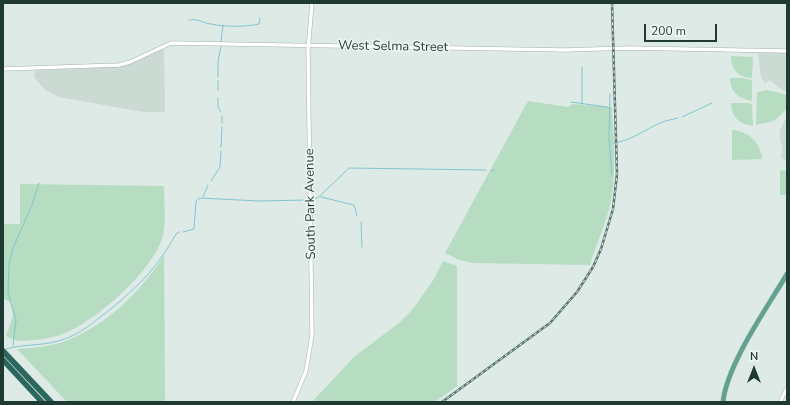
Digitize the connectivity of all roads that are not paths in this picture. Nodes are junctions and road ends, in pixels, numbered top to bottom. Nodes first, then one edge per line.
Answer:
1 (312, 3) edge
2 (308, 45) junction
3 (787, 51) edge
4 (3, 70) edge
5 (787, 274) edge
6 (3, 350) edge
7 (3, 360) edge
8 (22, 371) junction
9 (14, 372) junction
10 (787, 388) edge
11 (42, 402) edge
12 (51, 402) edge
13 (293, 402) edge
14 (723, 402) edge
15 (780, 402) edge

1 - 2 street, South Park Avenue
2 - 3 street, West Selma Street
2 - 4 street, West Selma Street
2 - 13 street, South Park Avenue
5 - 14 main road
6 - 8 highway
7 - 9 highway
8 - 9 highway
8 - 12 highway
9 - 11 highway
10 - 15 street

